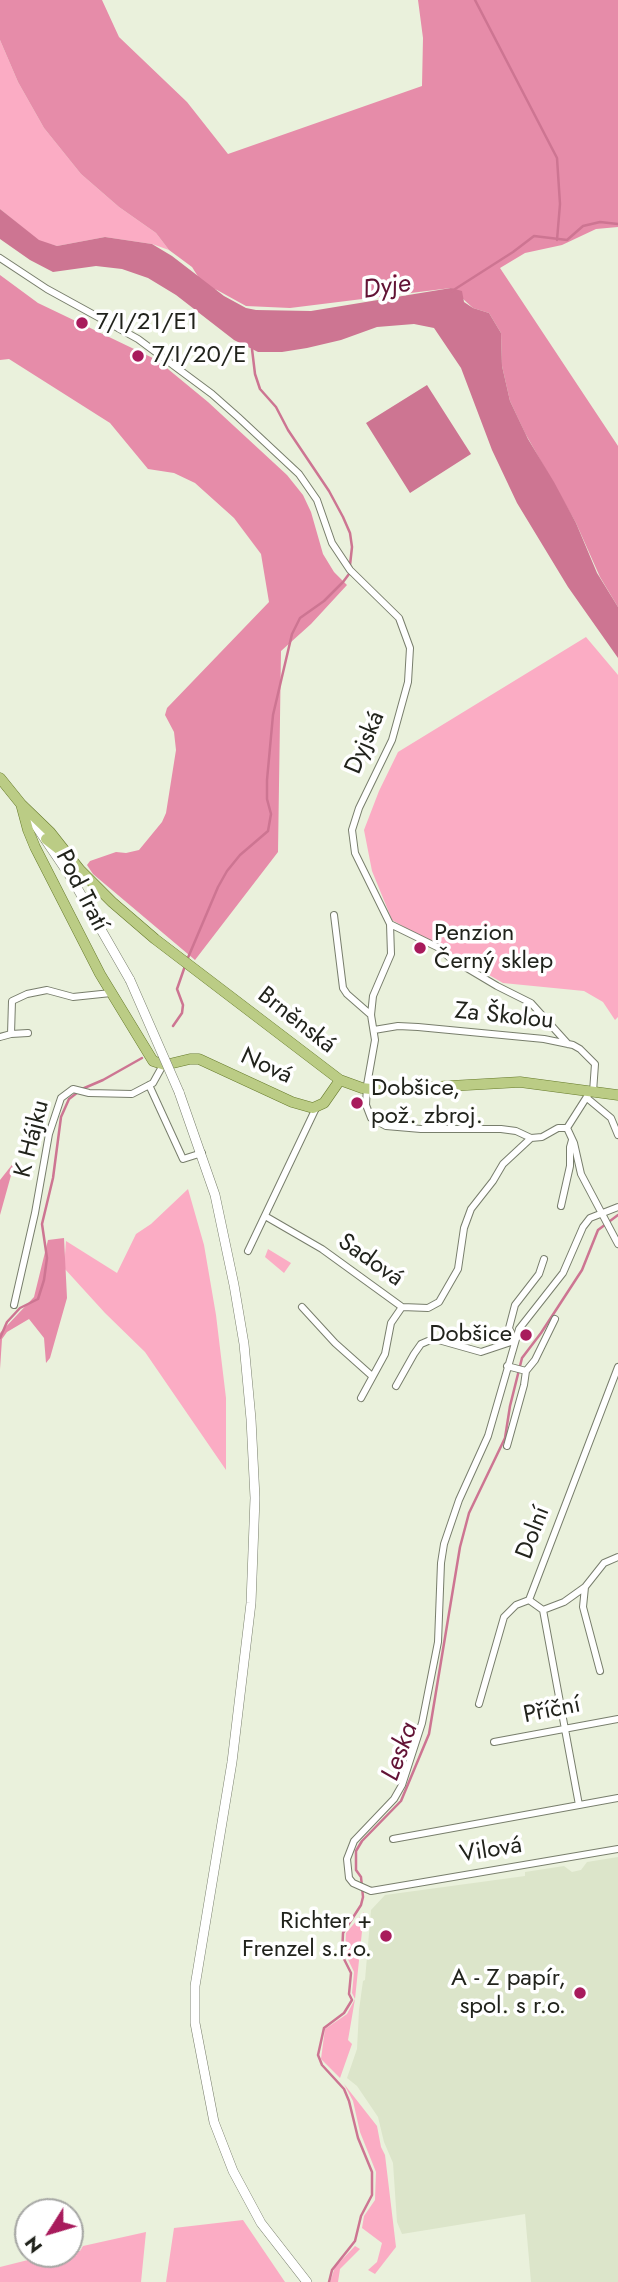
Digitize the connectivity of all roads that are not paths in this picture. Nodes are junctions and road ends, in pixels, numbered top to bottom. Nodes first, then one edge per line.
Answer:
1 (0, 258) edge
2 (0, 778) edge
3 (21, 804) junction
4 (46, 839) junction
5 (80, 870) junction
6 (334, 915) dead end
7 (390, 924) junction
8 (113, 998) junction
9 (371, 1015) junction
10 (374, 1030) junction
11 (28, 1033) dead end
12 (11, 1034) junction
13 (0, 1037) edge
14 (568, 1044) junction
15 (163, 1065) junction
16 (340, 1080) junction
17 (149, 1085) junction
18 (367, 1089) junction
19 (590, 1094) junction
20 (618, 1095) edge
21 (316, 1108) junction
22 (567, 1128) junction
23 (618, 1135) edge
24 (531, 1138) junction
25 (572, 1140) junction
26 (202, 1153) junction
27 (561, 1206) dead end
28 (618, 1207) edge
29 (601, 1214) junction
30 (265, 1216) junction
31 (618, 1244) edge
32 (248, 1251) dead end
33 (544, 1259) dead end
34 (15, 1305) dead end
35 (303, 1307) dead end
36 (402, 1307) junction
37 (555, 1319) dead end
38 (514, 1341) junction
39 (511, 1367) junction
40 (618, 1367) edge
41 (524, 1370) junction
42 (372, 1376) junction
43 (396, 1386) dead end
44 (361, 1398) dead end
45 (506, 1446) dead end
46 (618, 1557) edge
47 (585, 1587) junction
48 (569, 1598) junction
49 (529, 1600) junction
50 (583, 1606) junction
51 (542, 1610) junction
52 (600, 1671) dead end
53 (479, 1704) dead end
54 (618, 1719) edge
55 (564, 1728) junction
56 (494, 1742) dead end
57 (618, 1798) edge
58 (579, 1805) junction
59 (393, 1839) dead end
60 (618, 1849) edge
61 (307, 2282) edge

1 - 7 street, Dyjská
2 - 3 main road
3 - 4 main road
3 - 5 main road, Brněnská
3 - 8 main road, Pod Tratí
4 - 5 main road
4 - 26 main road, bridge
5 - 16 main road, Brněnská
6 - 9 street
7 - 9 street, Dyjská
7 - 14 street
8 - 12 street
8 - 15 main road, Pod Tratí
9 - 10 street, Dyjská
10 - 14 street, Za Školou
10 - 18 street, Dyjská
11 - 12 street
12 - 13 street
14 - 19 street, Za Školou
15 - 17 street
15 - 21 main road, Nová
16 - 18 main road, Brněnská
16 - 21 main road, Nová
17 - 26 street
17 - 34 street, K Hájku
18 - 19 main road, Brněnská
18 - 24 street
19 - 20 main road, Brněnská
19 - 22 street
19 - 23 street
21 - 30 street
22 - 24 street
22 - 25 street
24 - 36 street
25 - 27 street
25 - 29 street
26 - 61 main road
28 - 29 street
29 - 31 street
29 - 38 street
30 - 32 street
30 - 36 street, Sadová
33 - 38 street
35 - 42 street
36 - 42 street, Sadová
37 - 41 street
38 - 39 street
38 - 43 street
39 - 41 street
39 - 60 street, Vilová
40 - 49 street, Dolní
41 - 45 street
42 - 44 street, Sadová
46 - 47 street
47 - 48 street
47 - 50 street
48 - 50 street
48 - 51 street
49 - 51 street
49 - 53 street
50 - 52 street
51 - 55 street
54 - 55 street, Příční
55 - 56 street, Příční
55 - 58 street
57 - 58 street, Vilová
58 - 59 street, Vilová

